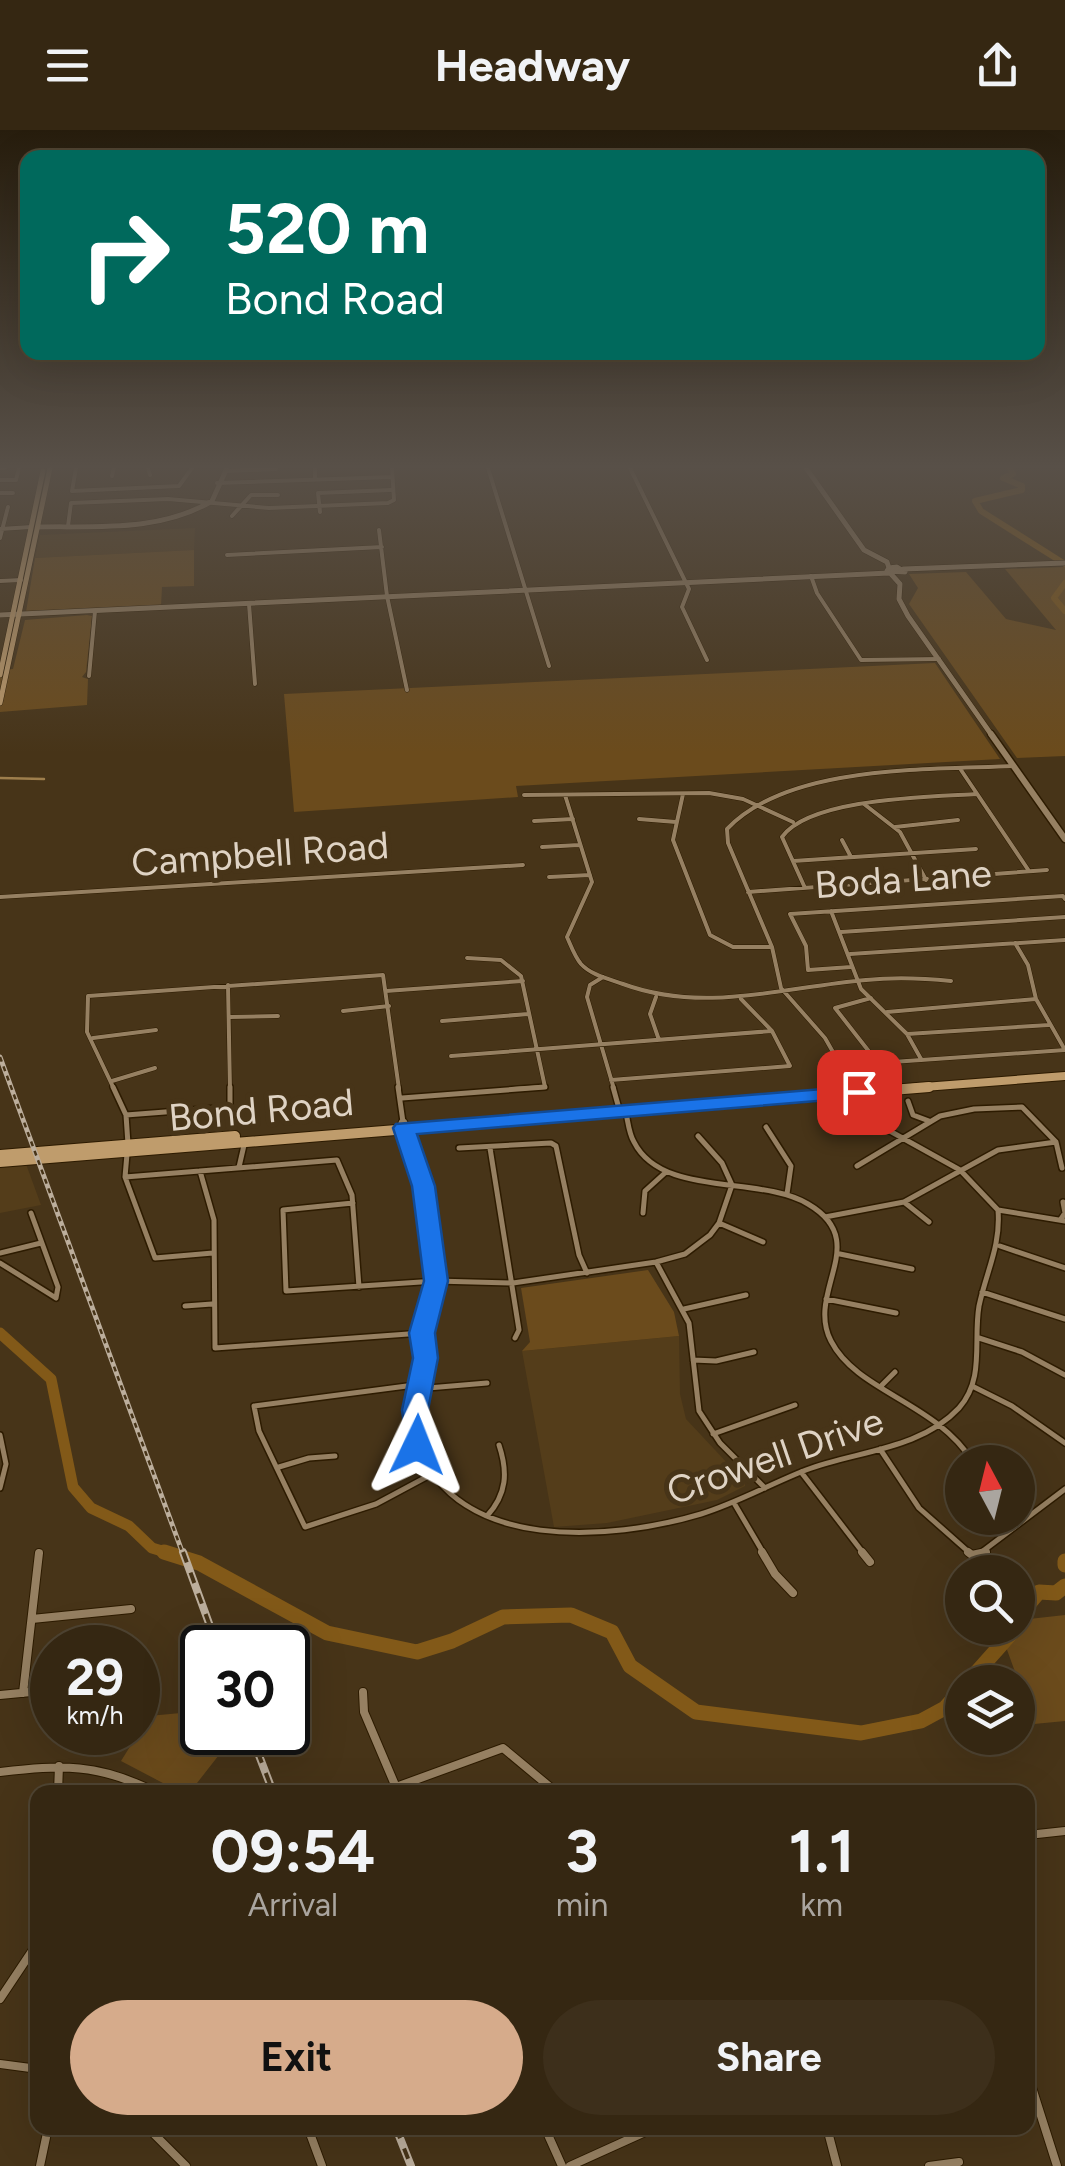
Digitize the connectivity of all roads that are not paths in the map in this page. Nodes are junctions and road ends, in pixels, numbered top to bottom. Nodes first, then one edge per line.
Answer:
1 (25, 563) edge
2 (28, 563) edge
3 (384, 563) edge
4 (518, 563) edge
5 (675, 563) edge
6 (884, 563) edge
7 (889, 563) edge
8 (1061, 564) edge
9 (888, 570) junction
10 (903, 571) junction
11 (810, 576) junction
12 (20, 580) junction
13 (0, 581) edge
14 (684, 582) junction
15 (526, 590) junction
16 (387, 596) junction
17 (902, 600) junction
18 (249, 604) junction
19 (95, 611) junction
20 (16, 615) junction
21 (0, 616) edge
22 (939, 659) junction
23 (707, 660) dead end
24 (4, 662) edge
25 (549, 666) dead end
26 (0, 675) edge
27 (89, 676) dead end
28 (255, 684) dead end
29 (407, 690) dead end
30 (0, 703) edge
31 (1014, 766) junction
32 (961, 770) junction
33 (683, 794) junction
34 (977, 794) junction
35 (524, 795) dead end
36 (565, 795) junction
37 (753, 804) junction
38 (864, 804) junction
39 (572, 819) junction
40 (639, 819) dead end
41 (958, 820) dead end
42 (534, 821) dead end
43 (676, 822) junction
44 (793, 822) junction
45 (895, 827) junction
46 (1065, 839) edge
47 (842, 840) dead end
48 (581, 845) junction
49 (542, 848) dead end
50 (976, 848) dead end
51 (911, 853) junction
52 (851, 857) junction
53 (792, 861) junction
54 (523, 865) dead end
55 (1047, 870) dead end
56 (1030, 873) junction
57 (590, 874) junction
58 (549, 877) dead end
59 (926, 880) junction
60 (805, 888) junction
61 (748, 892) junction
62 (0, 897) edge
63 (1064, 897) edge
64 (831, 912) junction
65 (1065, 918) edge
66 (841, 932) junction
67 (1065, 940) edge
68 (1015, 943) junction
69 (772, 947) junction
70 (850, 954) junction
71 (466, 958) dead end
72 (851, 968) junction
73 (603, 977) junction
74 (951, 980) dead end
75 (523, 981) junction
76 (858, 983) junction
77 (228, 985) junction
78 (386, 991) junction
79 (784, 994) junction
80 (656, 997) junction
81 (871, 998) junction
82 (740, 999) junction
83 (1036, 999) junction
84 (388, 1006) junction
85 (343, 1011) dead end
86 (887, 1012) junction
87 (528, 1014) junction
88 (278, 1016) dead end
89 (230, 1017) junction
90 (442, 1020) dead end
91 (1051, 1024) junction
92 (156, 1030) dead end
93 (772, 1031) junction
94 (907, 1034) junction
95 (92, 1038) junction
96 (659, 1040) junction
97 (602, 1045) junction
98 (538, 1050) junction
99 (1065, 1050) edge
100 (452, 1056) dead end
101 (836, 1058) junction
102 (922, 1060) junction
103 (154, 1068) dead end
104 (1065, 1074) edge
105 (612, 1080) junction
106 (112, 1081) junction
107 (851, 1090) junction
108 (402, 1098) junction
109 (908, 1102) dead end
110 (622, 1107) junction
111 (126, 1115) junction
112 (867, 1116) junction
113 (929, 1121) junction
114 (404, 1126) junction
115 (830, 1126) dead end
116 (766, 1127) dead end
117 (304, 1130) junction
118 (698, 1136) dead end
119 (246, 1141) junction
120 (902, 1142) junction
121 (1056, 1142) junction
122 (128, 1148) junction
123 (459, 1148) dead end
124 (490, 1148) junction
125 (1, 1156) edge
126 (857, 1166) dead end
127 (239, 1167) junction
128 (1062, 1168) dead end
129 (959, 1169) junction
130 (200, 1170) junction
131 (666, 1172) junction
132 (125, 1177) junction
133 (732, 1184) junction
134 (787, 1194) junction
135 (353, 1202) junction
136 (904, 1202) junction
137 (1063, 1202) edge
138 (998, 1210) junction
139 (32, 1213) dead end
140 (643, 1213) dead end
141 (824, 1217) junction
142 (1063, 1220) edge
143 (929, 1222) dead end
144 (719, 1223) junction
145 (41, 1242) junction
146 (763, 1242) dead end
147 (1000, 1246) junction
148 (213, 1253) junction
149 (0, 1254) edge
150 (840, 1254) junction
151 (0, 1262) edge
152 (656, 1262) junction
153 (1065, 1268) edge
154 (912, 1269) dead end
155 (587, 1274) junction
156 (436, 1281) junction
157 (513, 1283) junction
158 (359, 1287) junction
159 (982, 1292) junction
160 (746, 1294) dead end
161 (826, 1299) junction
162 (213, 1304) junction
163 (185, 1306) dead end
164 (684, 1309) junction
165 (896, 1313) dead end
166 (1065, 1319) edge
167 (422, 1333) junction
168 (515, 1338) dead end
169 (979, 1338) junction
170 (754, 1352) dead end
171 (692, 1360) junction
172 (895, 1372) dead end
173 (1065, 1375) edge
174 (487, 1382) dead end
175 (422, 1384) junction
176 (882, 1384) junction
177 (973, 1386) junction
178 (795, 1406) dead end
179 (942, 1424) junction
180 (713, 1434) junction
181 (0, 1435) edge
182 (1065, 1442) edge
183 (499, 1445) dead end
184 (961, 1445) edge
185 (880, 1449) junction
186 (335, 1456) dead end
187 (279, 1467) junction
188 (801, 1472) junction
189 (432, 1474) junction
190 (0, 1488) edge
191 (765, 1488) junction
192 (1065, 1490) edge
193 (734, 1503) junction
194 (487, 1516) junction
195 (40, 1553) dead end
196 (870, 1562) dead end
197 (794, 1593) dead end
198 (131, 1609) dead end
199 (32, 1620) junction
200 (30, 1692) edge
201 (364, 1692) dead end
202 (23, 1693) junction
203 (0, 1695) edge
204 (60, 1766) junction
205 (0, 1772) edge
206 (59, 1785) edge
207 (141, 1785) edge
208 (395, 1785) edge
209 (410, 1785) edge
210 (548, 1785) edge
211 (1065, 1831) edge
212 (1035, 1834) edge
213 (30, 1954) edge
214 (0, 1977) edge
215 (11, 1984) junction
216 (0, 1999) edge
217 (0, 2064) edge
218 (30, 2067) edge
219 (1035, 2096) edge
220 (47, 2135) edge
221 (157, 2135) edge
222 (311, 2135) edge
223 (548, 2135) edge
224 (639, 2135) edge
225 (829, 2135) edge
226 (959, 2162) dead end
227 (40, 2166) edge
228 (186, 2166) edge
229 (322, 2166) edge
230 (562, 2166) edge
231 (570, 2166) edge
232 (836, 2166) edge
233 (930, 2166) edge
234 (1057, 2166) edge

1 - 12 main road
2 - 20 main road
3 - 16 street
4 - 15 street
5 - 14 street
6 - 9 main road
7 - 10 main road
8 - 10 main road
9 - 10 main road
9 - 11 main road
9 - 17 main road
10 - 17 main road
11 - 14 main road
11 - 22 street
12 - 13 street
12 - 20 main road
14 - 15 main road
14 - 23 street
15 - 16 main road
15 - 25 street
16 - 18 main road
16 - 29 street
17 - 22 main road
18 - 19 main road
18 - 28 street
19 - 20 main road
19 - 27 street
20 - 21 main road
20 - 24 main road
22 - 31 main road
24 - 26 main road
24 - 30 main road
31 - 32 street
31 - 46 main road
32 - 34 street
32 - 37 street
33 - 36 street
33 - 37 street
33 - 43 street
34 - 38 street
34 - 56 street
35 - 36 street
36 - 39 street
37 - 44 street
37 - 61 street
38 - 44 street
38 - 45 street
39 - 42 street
39 - 48 street
40 - 43 street
41 - 45 street
43 - 69 street
44 - 53 street
45 - 51 street
47 - 52 street
48 - 49 street
48 - 57 street
50 - 51 street
51 - 52 street
51 - 59 street
52 - 53 street
53 - 60 street
54 - 62 street, Campbell Road
55 - 56 street
56 - 59 street
57 - 58 street
57 - 73 street
59 - 60 street
60 - 61 street
61 - 69 street
63 - 64 street, Boda Lane
64 - 66 street
64 - 72 street, Boda Lane
65 - 66 street
66 - 70 street
67 - 68 street
68 - 70 street
68 - 83 street
69 - 79 street
70 - 72 street
71 - 75 street
72 - 76 street
73 - 80 street
73 - 97 street
74 - 76 street
75 - 78 street
75 - 87 street
76 - 79 street
76 - 81 street
77 - 78 street
77 - 89 street
77 - 95 street
78 - 84 street
79 - 82 street
79 - 101 street
80 - 82 street
80 - 96 street
81 - 86 street
81 - 102 street
82 - 93 street
83 - 86 street
83 - 91 street
84 - 85 street
84 - 108 street
86 - 94 street
87 - 90 street
87 - 98 street
88 - 89 street
89 - 111 street
91 - 94 street
91 - 99 street
92 - 95 street
93 - 96 street
93 - 105 street
94 - 102 street
95 - 106 street
96 - 97 street
97 - 98 street
97 - 105 street
98 - 100 street
98 - 108 street
99 - 102 street
101 - 107 street
101 - 107 street
103 - 106 street
104 - 107 main road, Bond Road
105 - 110 street
106 - 111 street
107 - 110 main road, Bond Road
107 - 110 main road, Bond Road
107 - 112 street
107 - 112 street
108 - 114 street
109 - 113 street
110 - 114 main road, Bond Road
110 - 131 street
111 - 122 street
112 - 115 street
112 - 120 street
113 - 120 street
113 - 121 street
114 - 117 main road, Bond Road
114 - 119 main road, Bond Road
114 - 156 main road, Crowell Drive
116 - 134 street
117 - 119 main road
117 - 122 main road, Bond Road
118 - 133 street
119 - 122 main road, Bond Road
119 - 127 street
120 - 126 street
120 - 129 street
121 - 128 street
121 - 129 street
122 - 125 main road, Bond Road
122 - 125 main road, Bond Road
122 - 132 street
123 - 124 street
124 - 155 street
124 - 157 street
127 - 130 street
127 - 135 street
129 - 136 street
129 - 138 street
130 - 132 street
130 - 148 street
131 - 133 street
131 - 140 street
132 - 148 street
133 - 134 street
133 - 144 street
134 - 141 street
135 - 158 street
135 - 158 street
136 - 141 street
136 - 143 street
137 - 142 street
138 - 142 street
138 - 147 street
139 - 145 street
141 - 150 street
144 - 146 street
144 - 152 street
145 - 149 street
145 - 151 street
147 - 153 street
147 - 159 street
148 - 162 street
150 - 154 street
150 - 161 street
152 - 155 street
152 - 164 street
155 - 157 street
156 - 157 street
156 - 158 street
156 - 167 street, Crowell Drive
157 - 168 street
159 - 166 street
159 - 169 street
160 - 164 street
161 - 165 street
161 - 176 street
162 - 163 street
162 - 167 street
164 - 171 street
167 - 175 street, Crowell Drive
169 - 173 street
169 - 177 street
170 - 171 street
171 - 180 street
172 - 176 street
174 - 175 street
175 - 187 street
175 - 189 street, Crowell Drive
176 - 179 street
177 - 179 street, Crowell Drive
177 - 182 street
178 - 180 street
179 - 184 street
179 - 185 street, Crowell Drive
180 - 191 street
181 - 190 street
183 - 194 street
185 - 188 street, Crowell Drive
185 - 192 street
186 - 187 street
187 - 189 street
188 - 191 street, Crowell Drive
188 - 196 street
189 - 194 street, Crowell Drive
191 - 193 street, Crowell Drive
193 - 194 street, Crowell Drive
193 - 197 street
195 - 199 street
198 - 199 street
199 - 202 street
200 - 202 street
201 - 208 street
202 - 203 street
204 - 205 street
204 - 206 street
204 - 207 street
209 - 210 street
211 - 212 street
213 - 215 street
214 - 215 street
215 - 216 street
217 - 218 street
219 - 234 street
220 - 227 street
221 - 228 street
222 - 229 street
223 - 230 street
224 - 231 street
225 - 232 street
226 - 233 street

